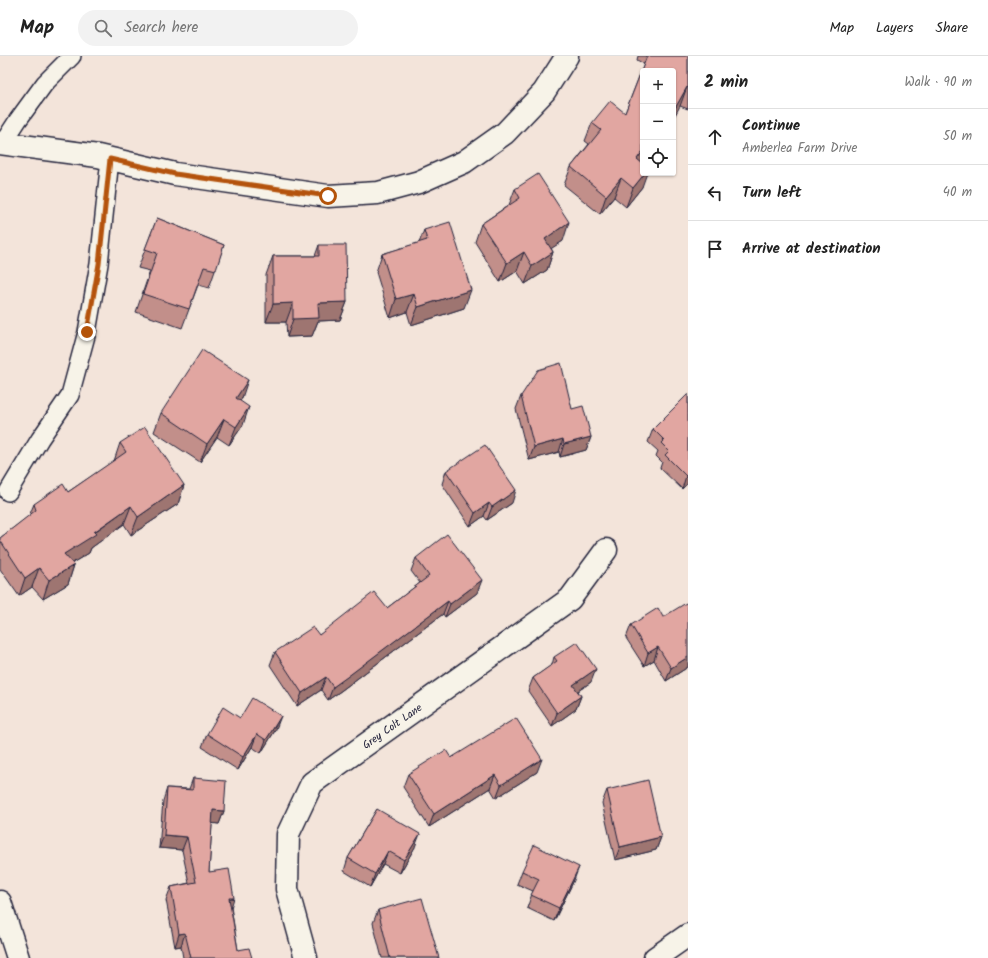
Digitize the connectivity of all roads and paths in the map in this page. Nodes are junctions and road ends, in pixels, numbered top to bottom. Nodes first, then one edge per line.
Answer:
1 (72, 56) edge
2 (567, 56) edge
3 (1, 143) edge
4 (110, 159) junction
5 (8, 492) dead end
6 (606, 550) dead end
7 (0, 902) edge
8 (688, 935) edge
9 (18, 958) edge
10 (306, 958) edge
11 (656, 958) edge

1 - 3 lane
2 - 4 street
3 - 4 street
4 - 5 lane
6 - 10 street, Grey Colt Lane
7 - 9 street
8 - 11 street

